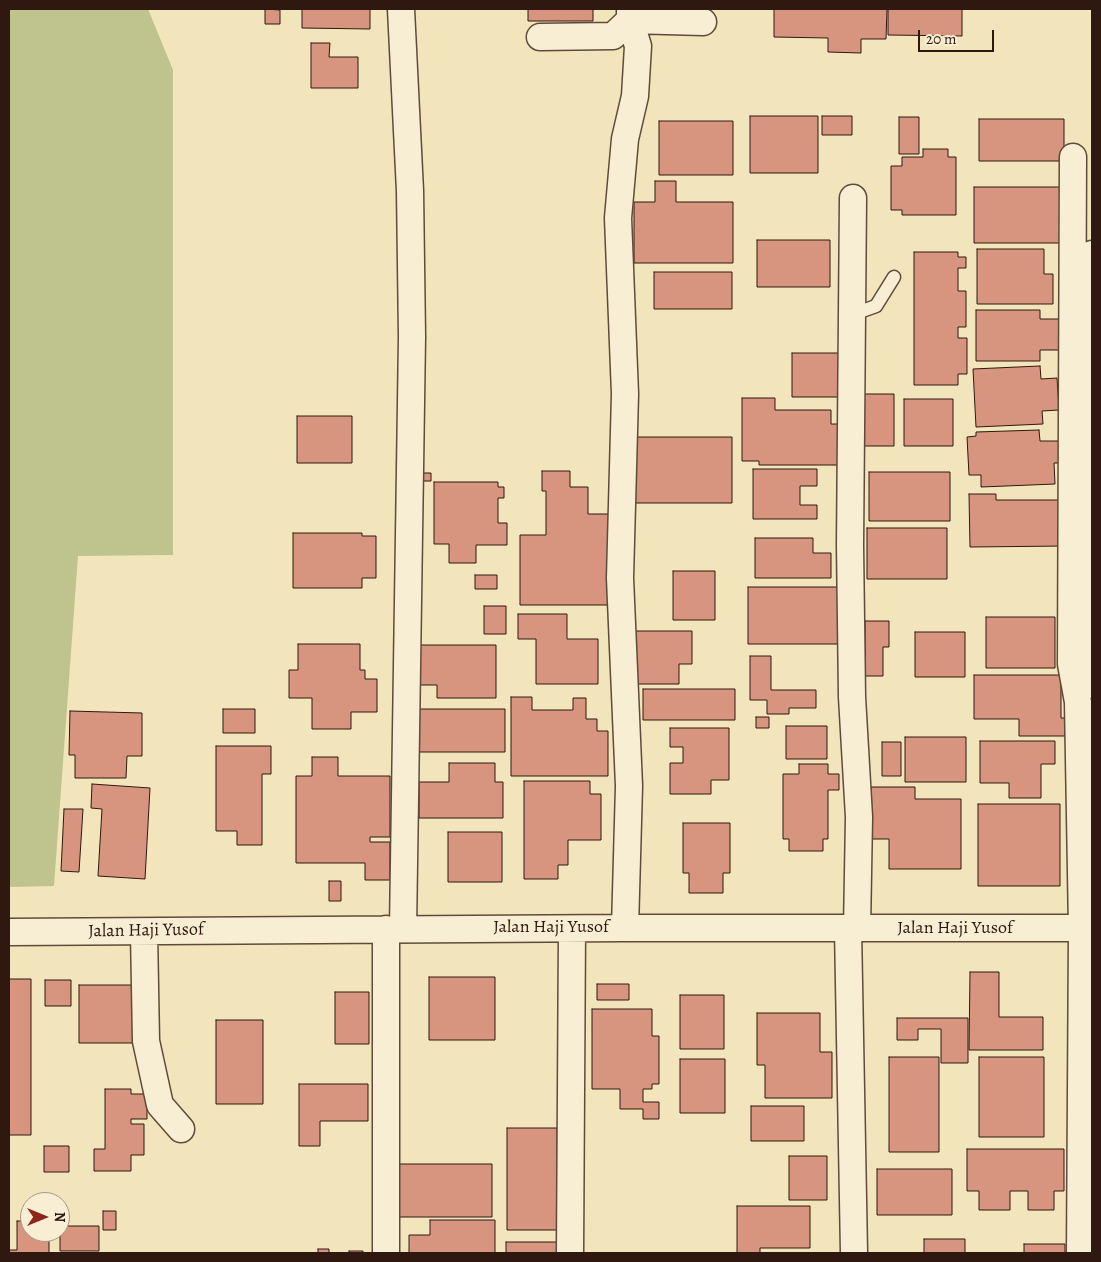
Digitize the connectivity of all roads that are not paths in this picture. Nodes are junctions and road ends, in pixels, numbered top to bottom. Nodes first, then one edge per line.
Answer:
1 (401, 9) edge
2 (630, 15) edge
3 (703, 22) dead end
4 (540, 37) dead end
5 (1073, 157) dead end
6 (852, 198) dead end
7 (1092, 254) edge
8 (894, 277) dead end
9 (851, 315) junction
10 (1078, 702) junction
11 (395, 928) junction
12 (572, 928) junction
13 (625, 928) junction
14 (853, 929) junction
15 (1087, 929) edge
16 (9, 932) edge
17 (144, 932) junction
18 (181, 1129) dead end
19 (386, 1253) edge
20 (570, 1253) edge
21 (854, 1253) edge
22 (1080, 1253) edge

1 - 11 street
2 - 3 street
2 - 4 street
2 - 13 street
5 - 10 street
6 - 9 street
7 - 10 street
8 - 9 lane
9 - 14 street
10 - 15 street
11 - 12 street, Jalan Haji Yusof
11 - 17 street, Jalan Haji Yusof
11 - 19 street
12 - 13 street, Jalan Haji Yusof
12 - 20 street
13 - 14 street, Jalan Haji Yusof
14 - 15 street, Jalan Haji Yusof
14 - 21 street
15 - 22 street
16 - 17 street, Jalan Haji Yusof
17 - 18 street

